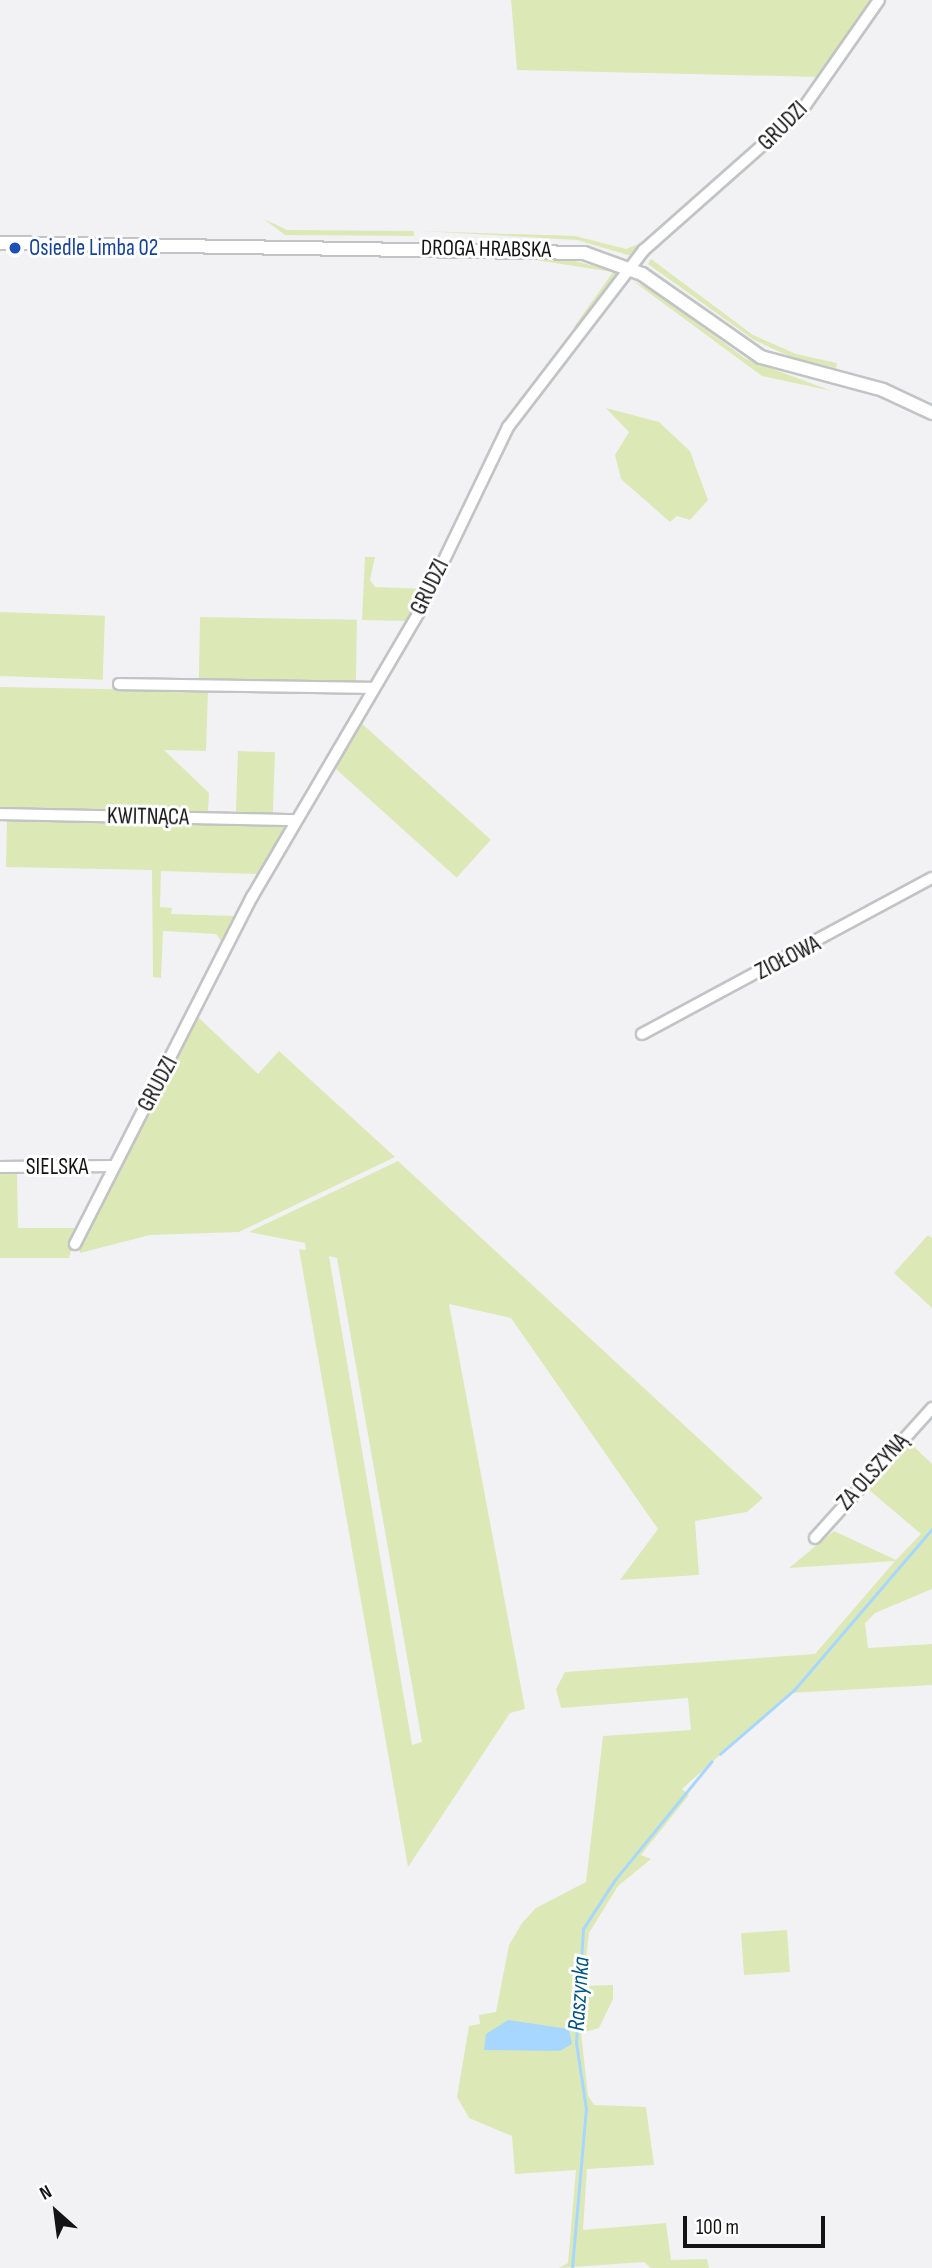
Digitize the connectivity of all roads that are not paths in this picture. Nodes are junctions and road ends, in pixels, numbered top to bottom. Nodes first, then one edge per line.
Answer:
1 (878, 0) edge
2 (0, 243) edge
3 (633, 269) junction
4 (932, 414) edge
5 (119, 684) dead end
6 (374, 688) junction
7 (0, 814) edge
8 (296, 820) junction
9 (932, 878) edge
10 (642, 1034) dead end
11 (113, 1166) junction
12 (0, 1167) edge
13 (75, 1244) dead end
14 (932, 1408) edge
15 (815, 1538) dead end

1 - 3 street, GRUDZI
2 - 3 street, DROGA HRABSKA
3 - 4 street, DROGA HRABSKA
3 - 6 street, GRUDZI
5 - 6 street
6 - 8 street, GRUDZI
7 - 8 street, KWITNĄCA
8 - 11 street, GRUDZI
9 - 10 street, ZIOŁOWA
11 - 12 street, SIELSKA
11 - 13 street, GRUDZI
14 - 15 street, ZA OLSZYNĄ

